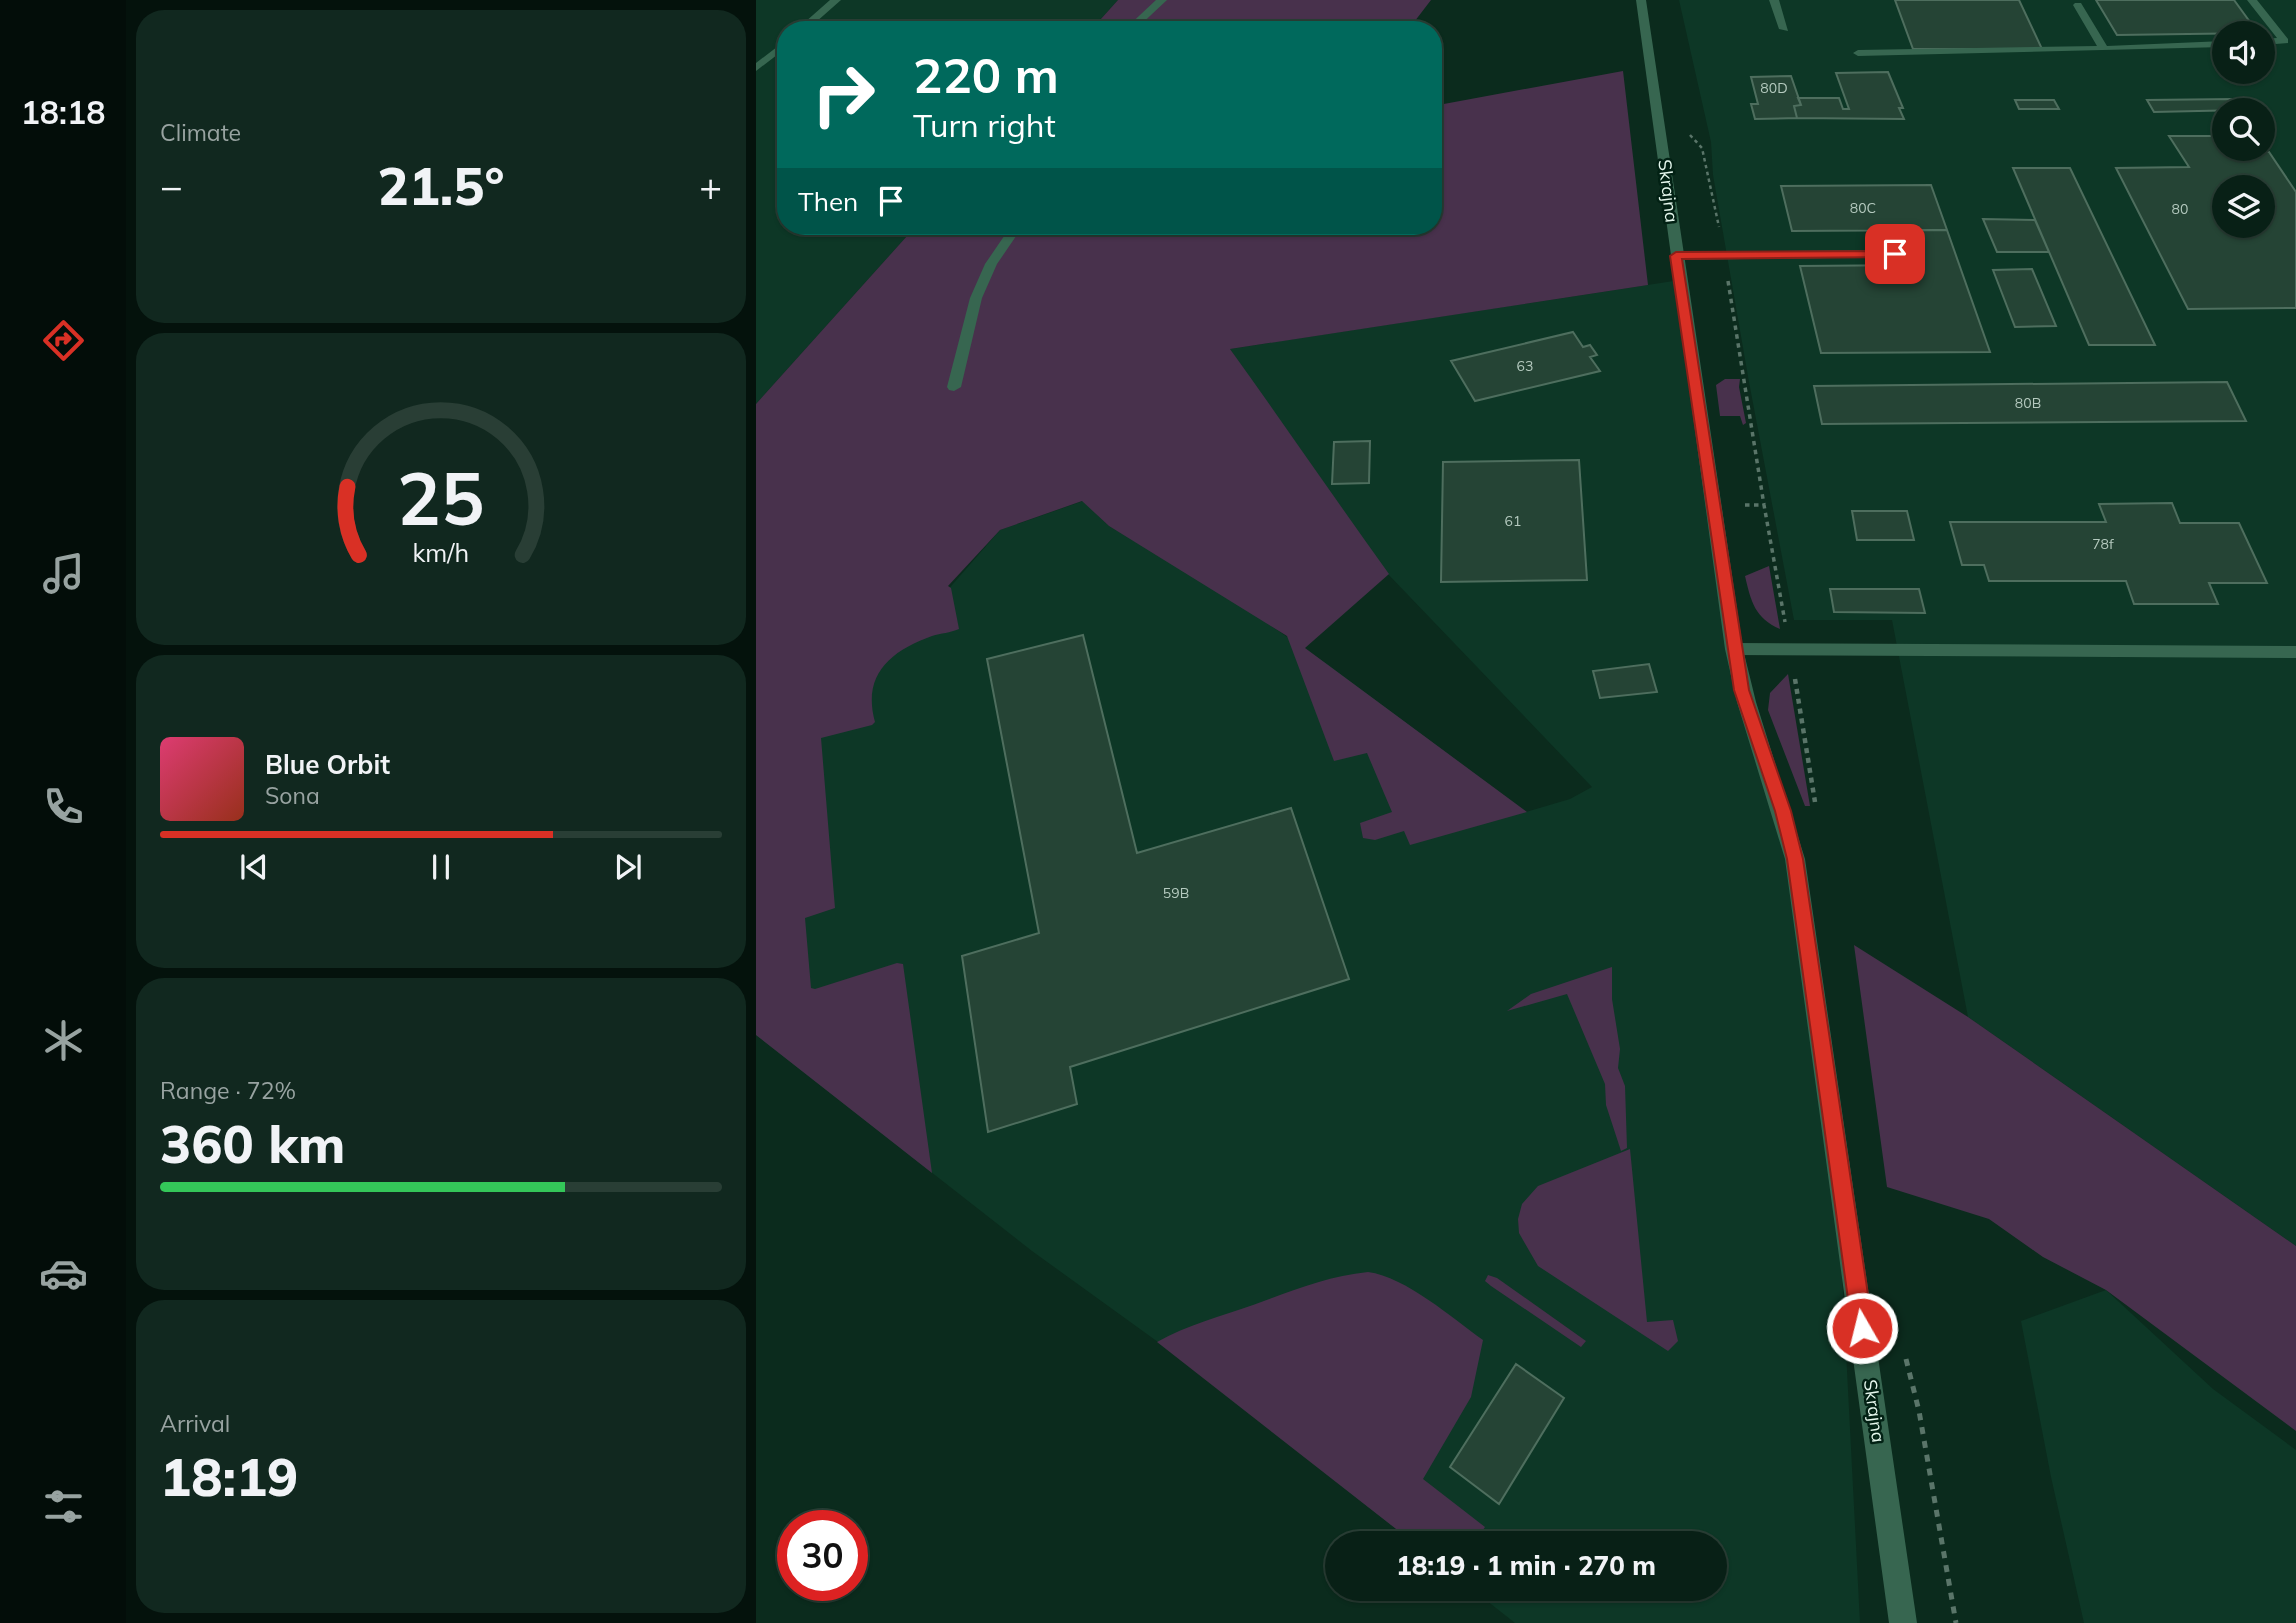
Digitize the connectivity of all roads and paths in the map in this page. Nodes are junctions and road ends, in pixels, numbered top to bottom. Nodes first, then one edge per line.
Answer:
1 (836, 0) edge
2 (1162, 0) edge
3 (1641, 0) edge
4 (1774, 0) edge
5 (2252, 0) edge
6 (2078, 5) dead end
7 (812, 21) edge
8 (1139, 21) edge
9 (2268, 21) edge
10 (1784, 29) dead end
11 (2275, 29) edge
12 (2275, 41) edge
13 (2212, 44) edge
14 (2104, 49) junction
15 (777, 50) edge
16 (1858, 53) dead end
17 (756, 68) edge
18 (1011, 235) edge
19 (1895, 254) dead end
20 (1676, 256) junction
21 (954, 387) dead end
22 (1734, 649) junction
23 (2296, 652) edge
24 (1903, 1623) edge

1 - 7 lane
2 - 8 lane
3 - 20 street, Skrajna
4 - 10 lane
5 - 9 lane
6 - 14 lane
11 - 12 lane
13 - 14 lane
14 - 16 lane
15 - 17 lane
18 - 21 lane
19 - 20 lane
20 - 22 street, Skrajna
22 - 23 lane
22 - 24 street, Skrajna

